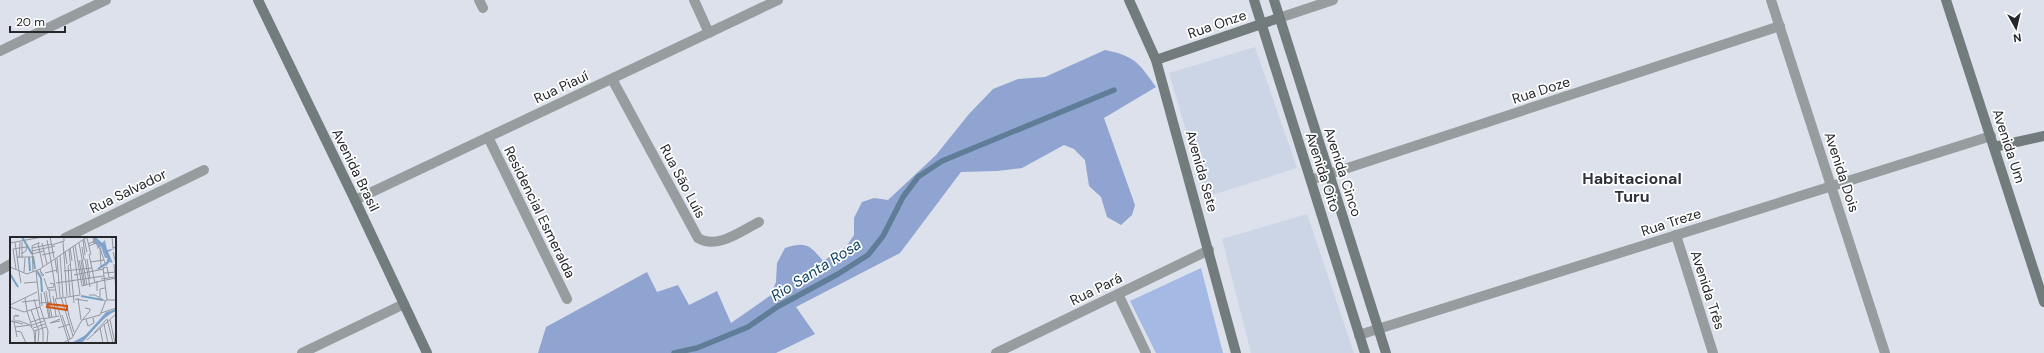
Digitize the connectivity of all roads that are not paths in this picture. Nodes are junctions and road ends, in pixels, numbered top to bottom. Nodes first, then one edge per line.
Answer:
1 (106, 0) edge
2 (258, 0) edge
3 (694, 0) edge
4 (778, 0) edge
5 (1129, 0) edge
6 (1254, 0) edge
7 (1274, 0) edge
8 (1332, 0) edge
9 (1771, 0) edge
10 (1946, 0) edge
11 (1279, 18) junction
12 (1261, 24) junction
13 (1780, 26) junction
14 (709, 33) junction
15 (0, 51) edge
16 (1156, 60) junction
17 (612, 79) junction
18 (1990, 136) junction
19 (2044, 136) edge
20 (488, 137) junction
21 (1994, 147) junction
22 (204, 170) dead end
23 (1329, 174) junction
24 (1311, 180) junction
25 (1831, 185) junction
26 (355, 200) junction
27 (758, 222) dead end
28 (1676, 236) junction
29 (67, 237) edge
30 (1209, 250) junction
31 (10, 265) edge
32 (0, 270) edge
33 (1118, 294) junction
34 (567, 299) dead end
35 (2044, 302) edge
36 (404, 304) junction
37 (1378, 328) junction
38 (1359, 334) junction
39 (302, 353) edge
40 (427, 353) edge
41 (996, 353) edge
42 (1146, 353) edge
43 (1236, 353) edge
44 (1365, 353) edge
45 (1386, 353) edge
46 (1713, 353) edge
47 (1885, 353) edge

1 - 15 street
2 - 26 street, Avenida Brasil
3 - 14 street
4 - 14 street, Rua Piauí
5 - 16 street, Avenida Sete
6 - 12 street, Avenida Oito
7 - 11 street, Avenida Cinco
8 - 11 street, Rua Onze
9 - 13 street, Avenida Dois
10 - 18 street, Avenida Um
11 - 12 street, Rua Onze
11 - 23 street, Avenida Cinco
12 - 16 street, Rua Onze
12 - 24 street, Avenida Oito
13 - 23 street, Rua Doze
13 - 25 street, Avenida Dois
14 - 17 street, Rua Piauí
16 - 30 street, Avenida Sete
17 - 20 street, Rua Piauí
17 - 27 street, Rua São Luís
18 - 21 street, Avenida Um
18 - 25 street, Rua Treze
19 - 21 street
20 - 26 street, Rua Piauí
20 - 34 street, Residencial Esmeralda
21 - 35 street, Avenida Um
22 - 29 street, Rua Salvador
23 - 24 street, Rua Doze
23 - 37 street, Avenida Cinco
24 - 38 street, Avenida Oito
25 - 28 street, Rua Treze
25 - 47 street, Avenida Dois
26 - 36 street, Avenida Brasil
28 - 37 street, Rua Treze
28 - 46 street, Avenida Três
30 - 33 street, Rua Pará
30 - 43 street, Avenida Sete
31 - 32 street
33 - 41 street, Rua Pará
33 - 42 street
36 - 39 street
36 - 40 street, Avenida Brasil
37 - 38 street, Rua Treze
37 - 45 street, Avenida Cinco
38 - 44 street, Avenida Oito

